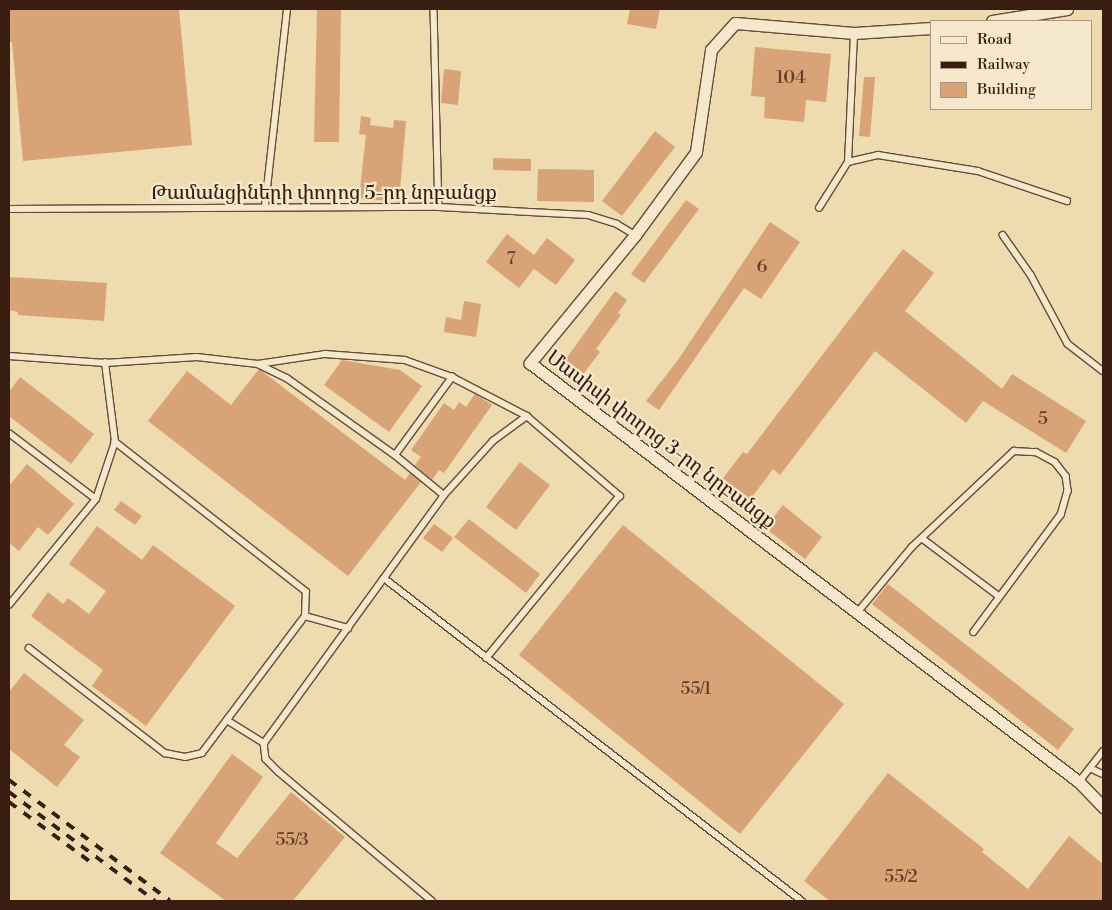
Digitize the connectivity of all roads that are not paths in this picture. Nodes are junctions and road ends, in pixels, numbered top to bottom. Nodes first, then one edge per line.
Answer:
1 (287, 9) edge
2 (434, 9) edge
3 (1067, 9) edge
4 (998, 20) edge
5 (930, 28) edge
6 (854, 33) junction
7 (848, 162) junction
8 (1067, 201) dead end
9 (265, 206) junction
10 (439, 207) junction
11 (818, 208) dead end
12 (9, 209) edge
13 (1003, 235) dead end
14 (635, 236) junction
15 (9, 356) edge
16 (105, 363) junction
17 (258, 364) junction
18 (1103, 371) edge
19 (452, 377) junction
20 (527, 416) junction
21 (9, 433) edge
22 (115, 442) junction
23 (395, 455) junction
24 (444, 495) junction
25 (96, 499) junction
26 (923, 538) junction
27 (384, 578) junction
28 (999, 596) junction
29 (9, 605) edge
30 (857, 613) junction
31 (305, 616) junction
32 (348, 628) junction
33 (974, 632) dead end
34 (29, 648) dead end
35 (487, 658) junction
36 (227, 720) junction
37 (264, 743) junction
38 (1103, 751) edge
39 (1090, 768) junction
40 (1103, 774) edge
41 (1079, 782) junction
42 (1103, 807) edge
43 (432, 901) edge
44 (802, 901) edge

1 - 9 lane
2 - 10 lane
3 - 4 street
5 - 6 street, Մասիսի փողոց 3-րդ նրբանցք
6 - 7 lane
6 - 14 street, Մասիսի փողոց 3-րդ նրբանցք
7 - 8 lane
7 - 11 lane
9 - 10 lane, Թամանցիների փողոց 5-րդ նրբանցք
9 - 12 lane, Թամանցիների փողոց 5-րդ նրբանցք
10 - 14 lane, Թամանցիների փողոց 5-րդ նրբանցք
13 - 18 lane
14 - 30 street, Մասիսի փողոց 3-րդ նրբանցք
15 - 16 lane
16 - 17 lane
16 - 22 lane
17 - 19 lane
17 - 23 lane
19 - 20 lane
19 - 23 lane
20 - 24 lane
20 - 35 lane
21 - 25 lane
22 - 25 lane
22 - 31 lane
23 - 24 lane
24 - 27 lane
25 - 29 lane
26 - 28 lane
26 - 28 lane
26 - 30 lane
27 - 32 lane
27 - 35 lane
28 - 33 lane
30 - 41 street, Մասիսի փողոց 3-րդ նրբանցք
31 - 32 lane
31 - 36 lane
32 - 37 lane
34 - 36 lane
35 - 44 lane
36 - 37 lane
37 - 43 lane
38 - 39 lane
39 - 40 lane
39 - 41 lane
41 - 42 street, Մասիսի փողոց 3-րդ նրբանցք

